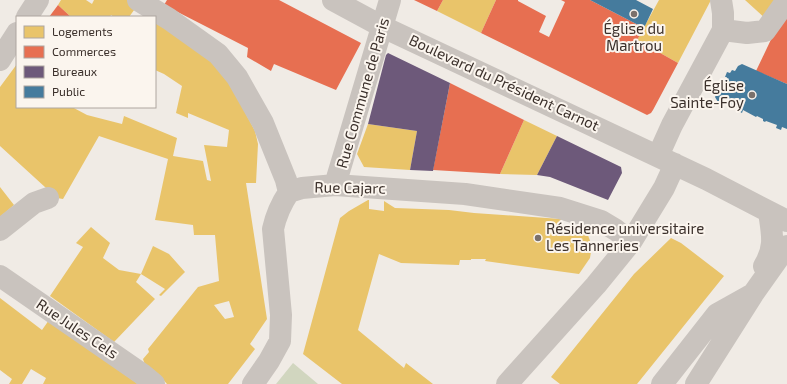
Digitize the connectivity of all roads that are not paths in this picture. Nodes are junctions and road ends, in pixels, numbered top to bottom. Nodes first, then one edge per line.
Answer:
1 (38, 0) edge
2 (138, 0) edge
3 (333, 0) edge
4 (390, 0) edge
5 (721, 0) edge
6 (787, 0) edge
7 (28, 16) edge
8 (383, 26) junction
9 (723, 30) junction
10 (16, 35) edge
11 (0, 60) edge
12 (667, 160) junction
13 (335, 185) junction
14 (289, 192) junction
15 (48, 198) dead end
16 (778, 217) edge
17 (0, 230) edge
18 (631, 242) junction
19 (787, 246) edge
20 (0, 276) edge
21 (746, 298) junction
22 (154, 384) edge
23 (253, 384) edge
24 (507, 384) edge
25 (662, 384) edge
26 (696, 384) edge

1 - 7 street
2 - 14 street
3 - 8 street, Boulevard du Président Carnot
4 - 8 street, Rue Commune de Paris
5 - 9 street
6 - 9 street
8 - 12 street, Boulevard du Président Carnot
8 - 13 street, Rue Commune de Paris
9 - 12 street
10 - 11 street
12 - 16 street, Boulevard du Président Carnot
12 - 18 street
13 - 14 street, Rue Cajarc
13 - 18 street, Rue Cajarc
14 - 23 street
15 - 17 street
16 - 21 street
18 - 24 street
19 - 21 street
20 - 22 street, Rue Jules Cels
21 - 25 street
21 - 26 street

